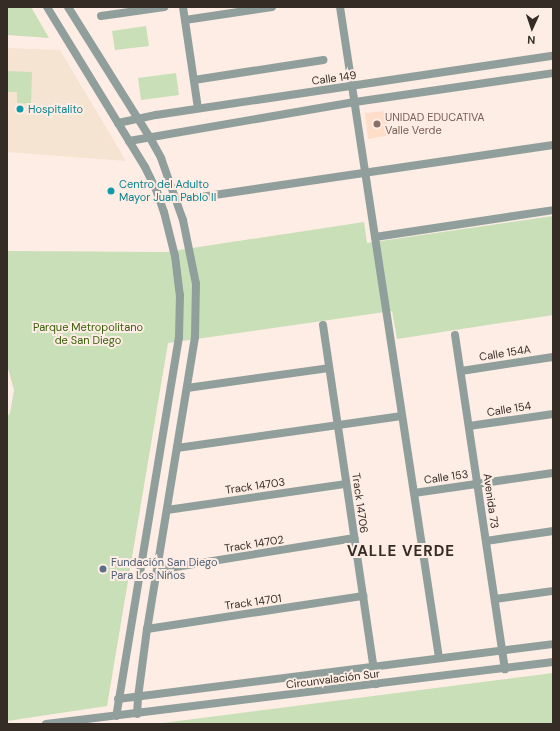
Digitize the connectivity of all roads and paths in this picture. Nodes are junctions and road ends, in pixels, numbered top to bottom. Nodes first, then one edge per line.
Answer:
1 (47, 7) edge
2 (68, 7) edge
3 (164, 7) edge
4 (183, 7) edge
5 (272, 7) edge
6 (340, 7) edge
7 (101, 16) dead end
8 (185, 20) junction
9 (553, 56) edge
10 (322, 60) dead end
11 (553, 73) edge
12 (194, 80) junction
13 (352, 86) junction
14 (355, 102) junction
15 (198, 108) junction
16 (137, 118) junction
17 (118, 123) junction
18 (149, 136) junction
19 (129, 141) junction
20 (553, 145) edge
21 (365, 173) junction
22 (194, 198) dead end
23 (553, 210) edge
24 (375, 236) junction
25 (322, 325) dead end
26 (456, 336) dead end
27 (553, 357) edge
28 (329, 368) junction
29 (461, 371) junction
30 (187, 388) junction
31 (553, 414) edge
32 (402, 416) junction
33 (338, 425) junction
34 (469, 426) junction
35 (177, 448) junction
36 (553, 473) edge
37 (346, 484) junction
38 (478, 484) junction
39 (414, 493) junction
40 (167, 510) junction
41 (553, 532) edge
42 (354, 538) junction
43 (486, 541) junction
44 (157, 570) junction
45 (553, 591) edge
46 (363, 596) junction
47 (494, 599) junction
48 (147, 629) junction
49 (553, 644) edge
50 (502, 651) junction
51 (439, 658) junction
52 (553, 662) edge
53 (373, 667) junction
54 (505, 669) junction
55 (376, 684) junction
56 (138, 697) junction
57 (118, 700) junction
58 (137, 714) junction
59 (116, 716) junction
60 (46, 724) edge

1 - 17 street
2 - 16 street
3 - 7 street
4 - 8 street
5 - 8 street
6 - 13 street
8 - 12 street
9 - 13 street, Calle 149
10 - 12 street
11 - 14 street
12 - 15 street
13 - 14 street
13 - 15 street, Calle 149
14 - 18 street
14 - 21 street
15 - 16 street, Calle 149
16 - 17 street, Calle 149
16 - 18 street
17 - 19 street
18 - 19 street
18 - 30 street
19 - 57 street
20 - 21 street
21 - 22 street
21 - 24 street
23 - 24 street
24 - 32 street
25 - 28 street, Track 14706
26 - 29 street, Avenida 73
27 - 29 street, Calle 154A
28 - 30 street
28 - 33 street, Track 14706
29 - 34 street, Avenida 73
30 - 35 street
31 - 34 street, Calle 154
32 - 33 street
32 - 39 street
33 - 35 street
33 - 37 street, Track 14706
34 - 38 street, Avenida 73
35 - 40 street
36 - 38 street, Calle 153
37 - 40 street, Track 14703
37 - 42 street, Track 14706
38 - 39 street, Calle 153
38 - 43 street, Avenida 73
39 - 51 street
40 - 44 street
41 - 43 street
42 - 44 street, Track 14702
42 - 46 street, Track 14706
43 - 47 street, Avenida 73
44 - 48 street
45 - 47 street
46 - 48 street, Track 14701
46 - 53 street, Track 14706
47 - 50 street, Avenida 73
48 - 56 street
49 - 50 street, Circunvalación Sur
50 - 51 street, Circunvalación Sur
50 - 54 street, Avenida 73
51 - 53 street, Circunvalación Sur
52 - 54 street, Circunvalación Sur
53 - 55 street, Track 14706
53 - 56 street, Circunvalación Sur
54 - 55 street, Circunvalación Sur
55 - 58 street, Circunvalación Sur
56 - 57 street, Circunvalación Sur
56 - 58 street
57 - 59 street
58 - 59 street, Circunvalación Sur
59 - 60 street, Circunvalación Sur

